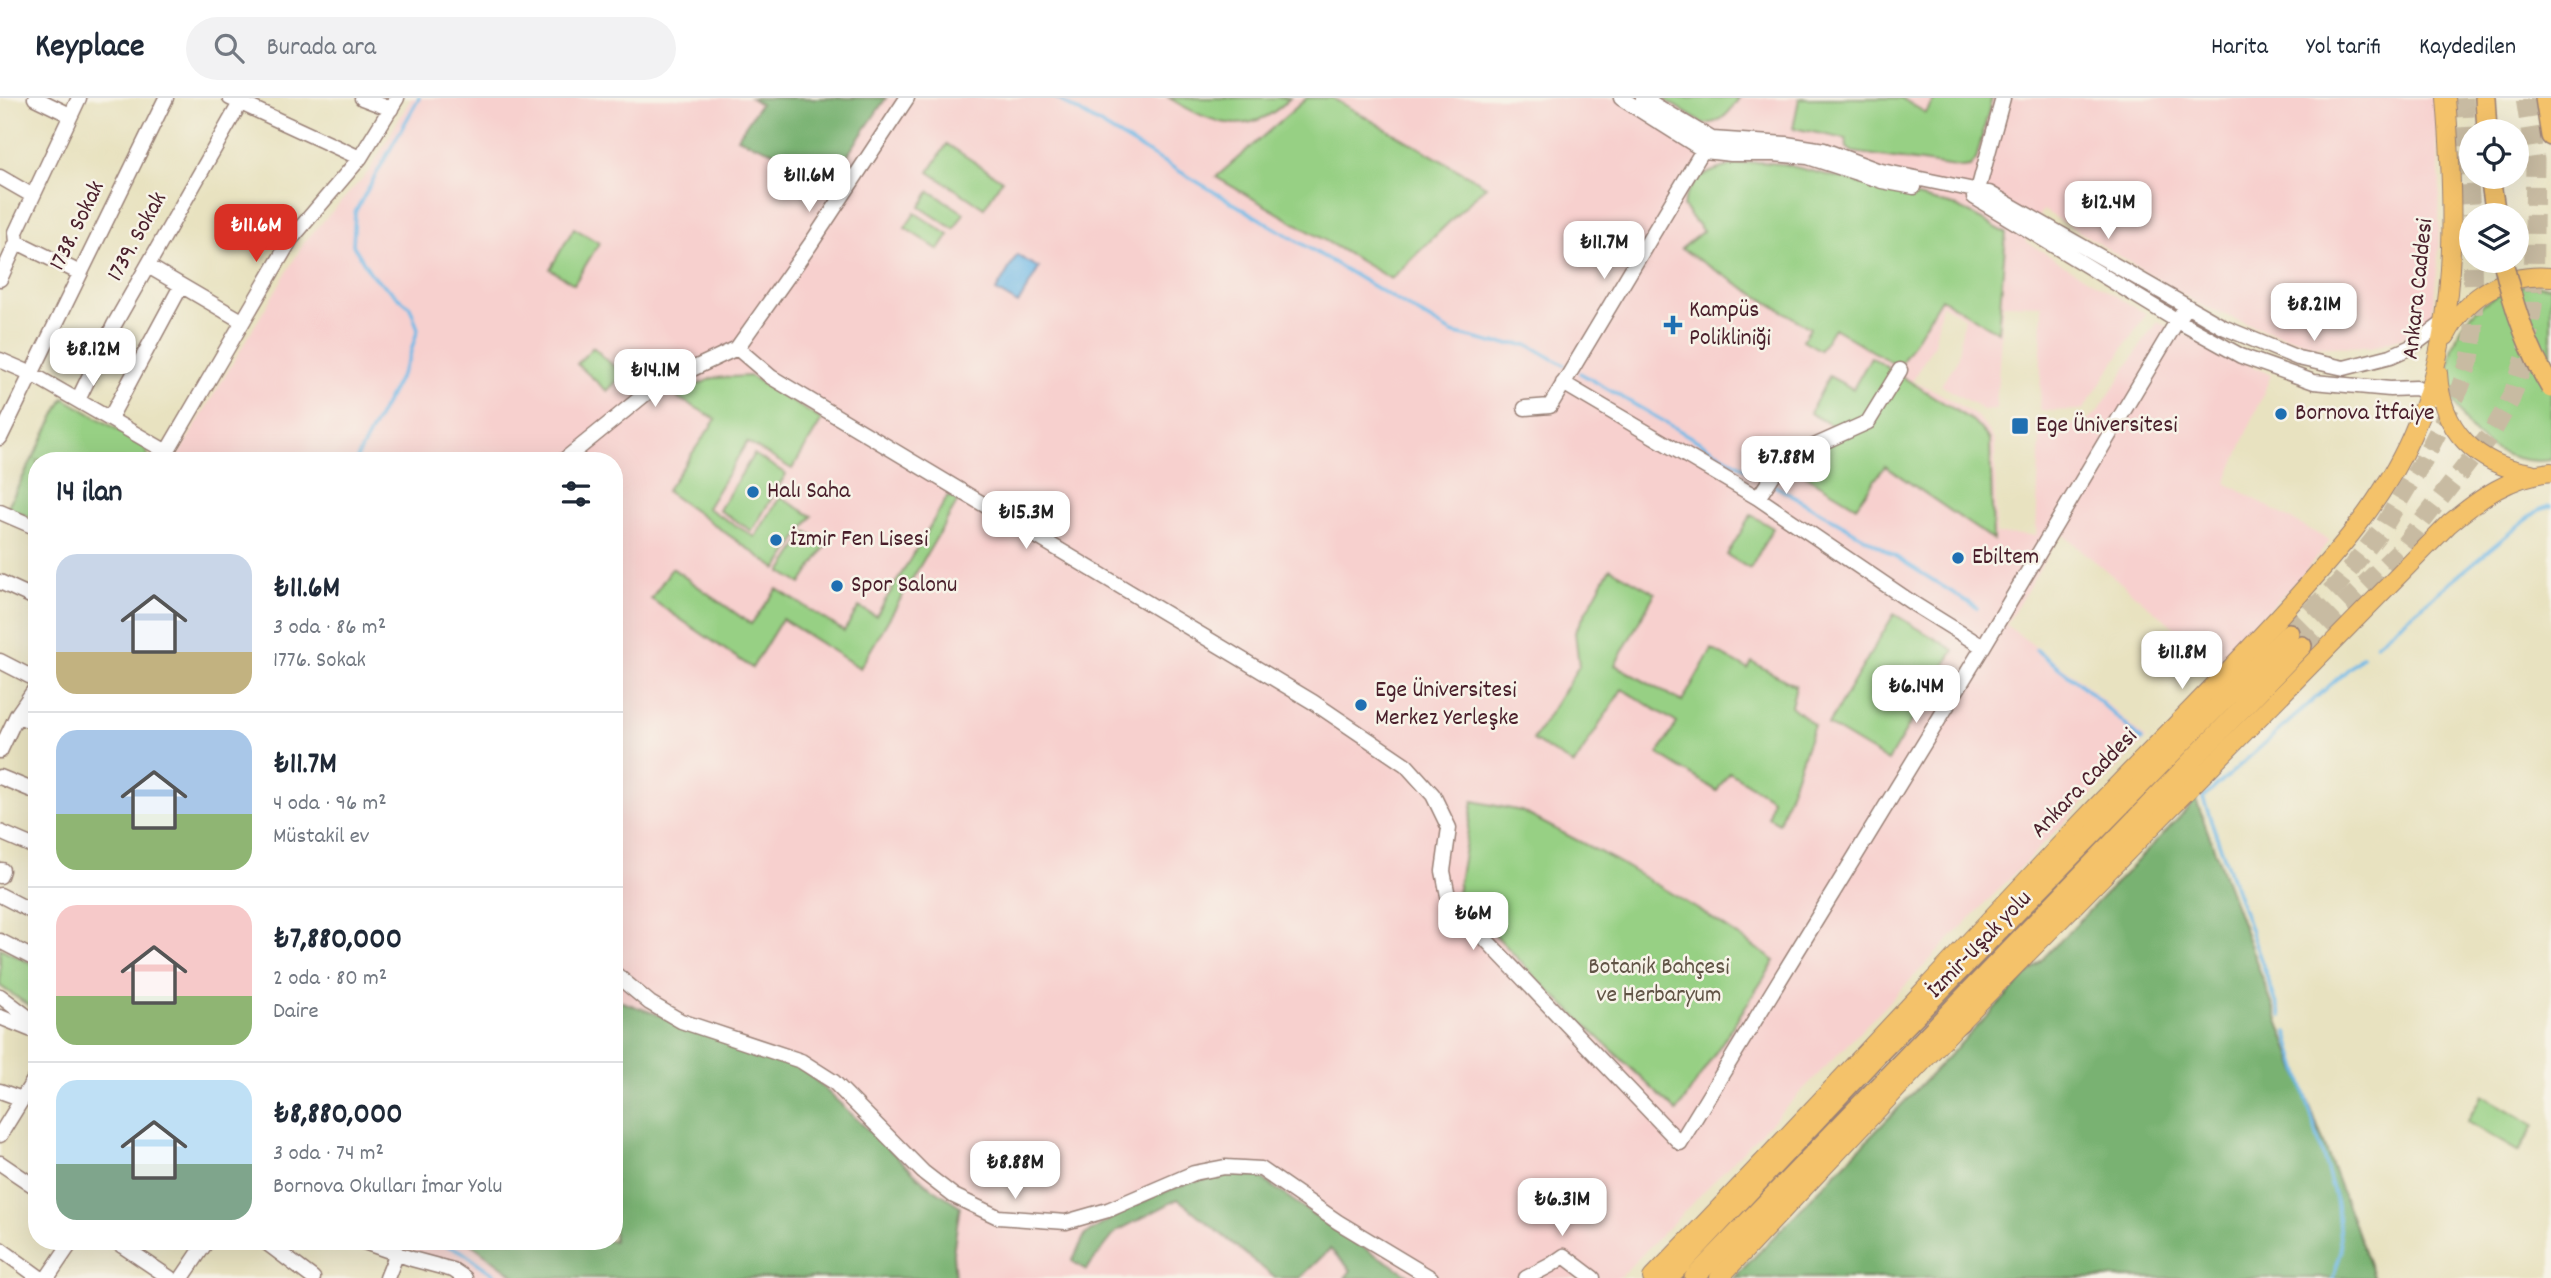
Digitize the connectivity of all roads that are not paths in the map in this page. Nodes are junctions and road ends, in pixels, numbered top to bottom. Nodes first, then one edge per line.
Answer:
1 (34, 98) edge
2 (79, 98) edge
3 (166, 98) edge
4 (362, 98) edge
5 (907, 98) edge
6 (1621, 98) edge
7 (1643, 98) edge
8 (2003, 98) edge
9 (2446, 98) edge
10 (2484, 98) edge
11 (2545, 98) edge
12 (238, 100) edge
13 (394, 103) edge
14 (70, 115) junction
15 (2486, 119) edge
16 (2551, 136) edge
17 (1706, 145) junction
18 (360, 158) junction
19 (0, 177) edge
20 (1976, 193) junction
21 (33, 196) junction
22 (17, 242) junction
23 (148, 266) junction
24 (80, 273) junction
25 (2506, 273) edge
26 (2551, 277) edge
27 (0, 279) edge
28 (181, 286) junction
29 (2470, 302) junction
30 (2186, 306) junction
31 (2176, 320) junction
32 (242, 321) junction
33 (2444, 323) junction
34 (737, 348) junction
35 (0, 360) edge
36 (2437, 365) junction
37 (1900, 370) dead end
38 (30, 373) junction
39 (1563, 383) junction
40 (2551, 388) edge
41 (2434, 399) junction
42 (78, 400) junction
43 (1525, 408) dead end
44 (110, 418) junction
45 (0, 438) edge
46 (159, 452) edge
47 (167, 452) edge
48 (574, 452) edge
49 (2551, 472) edge
50 (2531, 474) junction
51 (2551, 479) edge
52 (1758, 498) junction
53 (0, 512) edge
54 (28, 524) edge
55 (0, 582) edge
56 (28, 595) edge
57 (2295, 639) joint
58 (1983, 648) junction
59 (0, 661) edge
60 (28, 675) edge
61 (28, 699) edge
62 (17, 715) junction
63 (28, 720) edge
64 (1, 746) edge
65 (0, 777) edge
66 (28, 788) edge
67 (0, 832) edge
68 (28, 844) edge
69 (0, 895) edge
70 (28, 909) edge
71 (0, 941) edge
72 (28, 955) edge
73 (623, 980) edge
74 (0, 996) edge
75 (1911, 1004) junction
76 (0, 1017) edge
77 (28, 1017) edge
78 (1961, 1022) junction
79 (28, 1028) edge
80 (1877, 1055) junction
81 (1881, 1083) junction
82 (0, 1091) edge
83 (28, 1091) edge
84 (22, 1099) junction
85 (0, 1135) edge
86 (0, 1163) edge
87 (28, 1182) edge
88 (0, 1249) edge
89 (66, 1250) edge
90 (128, 1250) edge
91 (200, 1250) edge
92 (276, 1250) edge
93 (388, 1250) edge
94 (397, 1253) junction
95 (310, 1277) edge
96 (40, 1278) edge
97 (47, 1278) edge
98 (170, 1278) edge
99 (182, 1278) edge
100 (387, 1278) edge
101 (465, 1278) edge
102 (1431, 1278) edge
103 (1526, 1278) edge
104 (1593, 1278) edge
105 (1652, 1278) edge
106 (1668, 1278) edge
107 (1694, 1278) edge
108 (1719, 1278) edge

1 - 14 street
2 - 14 street
3 - 24 street, 1738. Sokak
4 - 13 street
5 - 34 street
6 - 17 street
7 - 17 street
8 - 20 street
9 - 33 main road, Ankara Caddesi
10 - 15 highway
11 - 16 highway
12 - 18 street
12 - 23 street, 1739. Sokak
13 - 18 street
14 - 21 street
17 - 20 street
17 - 39 street
18 - 32 street
19 - 21 street
20 - 30 street
20 - 31 street
21 - 22 street
22 - 24 street
22 - 27 street
23 - 28 street
23 - 42 street, 1739. Sokak
24 - 38 street, 1738. Sokak
25 - 40 highway, bridge
26 - 29 main road
28 - 32 street
28 - 44 street
29 - 33 street
29 - 36 main road
30 - 31 street
30 - 33 street
31 - 41 street
31 - 58 street
32 - 47 street
33 - 36 main road, Ankara Caddesi
34 - 48 street
34 - 58 street
35 - 38 street
36 - 41 main road, Ankara Caddesi
37 - 52 street
38 - 42 street
38 - 45 street, 1738. Sokak
39 - 43 street
39 - 52 street
41 - 50 main road
41 - 75 main road, Ankara Caddesi
42 - 44 street
44 - 46 street
49 - 50 main road
50 - 51 main road
50 - 78 main road
52 - 58 street
53 - 54 street
55 - 56 street
57 - 80 highway, Ankara Caddesi
57 - 81 highway, İzmir-Uşak yolu
59 - 60 street
61 - 62 street
62 - 63 street
62 - 64 street
65 - 66 street
67 - 68 street
69 - 70 street
71 - 72 street
73 - 102 street
74 - 77 street
75 - 80 highway
75 - 105 main road, Ankara Caddesi
76 - 79 street
78 - 81 highway
78 - 108 main road
80 - 106 highway, Ankara Caddesi
81 - 107 highway, İzmir-Uşak yolu
82 - 84 street
83 - 84 street
84 - 85 street
86 - 87 street
88 - 96 street
89 - 97 street
90 - 98 street
91 - 99 street
92 - 95 street
93 - 94 street
94 - 100 street
94 - 101 street
103 - 104 street

